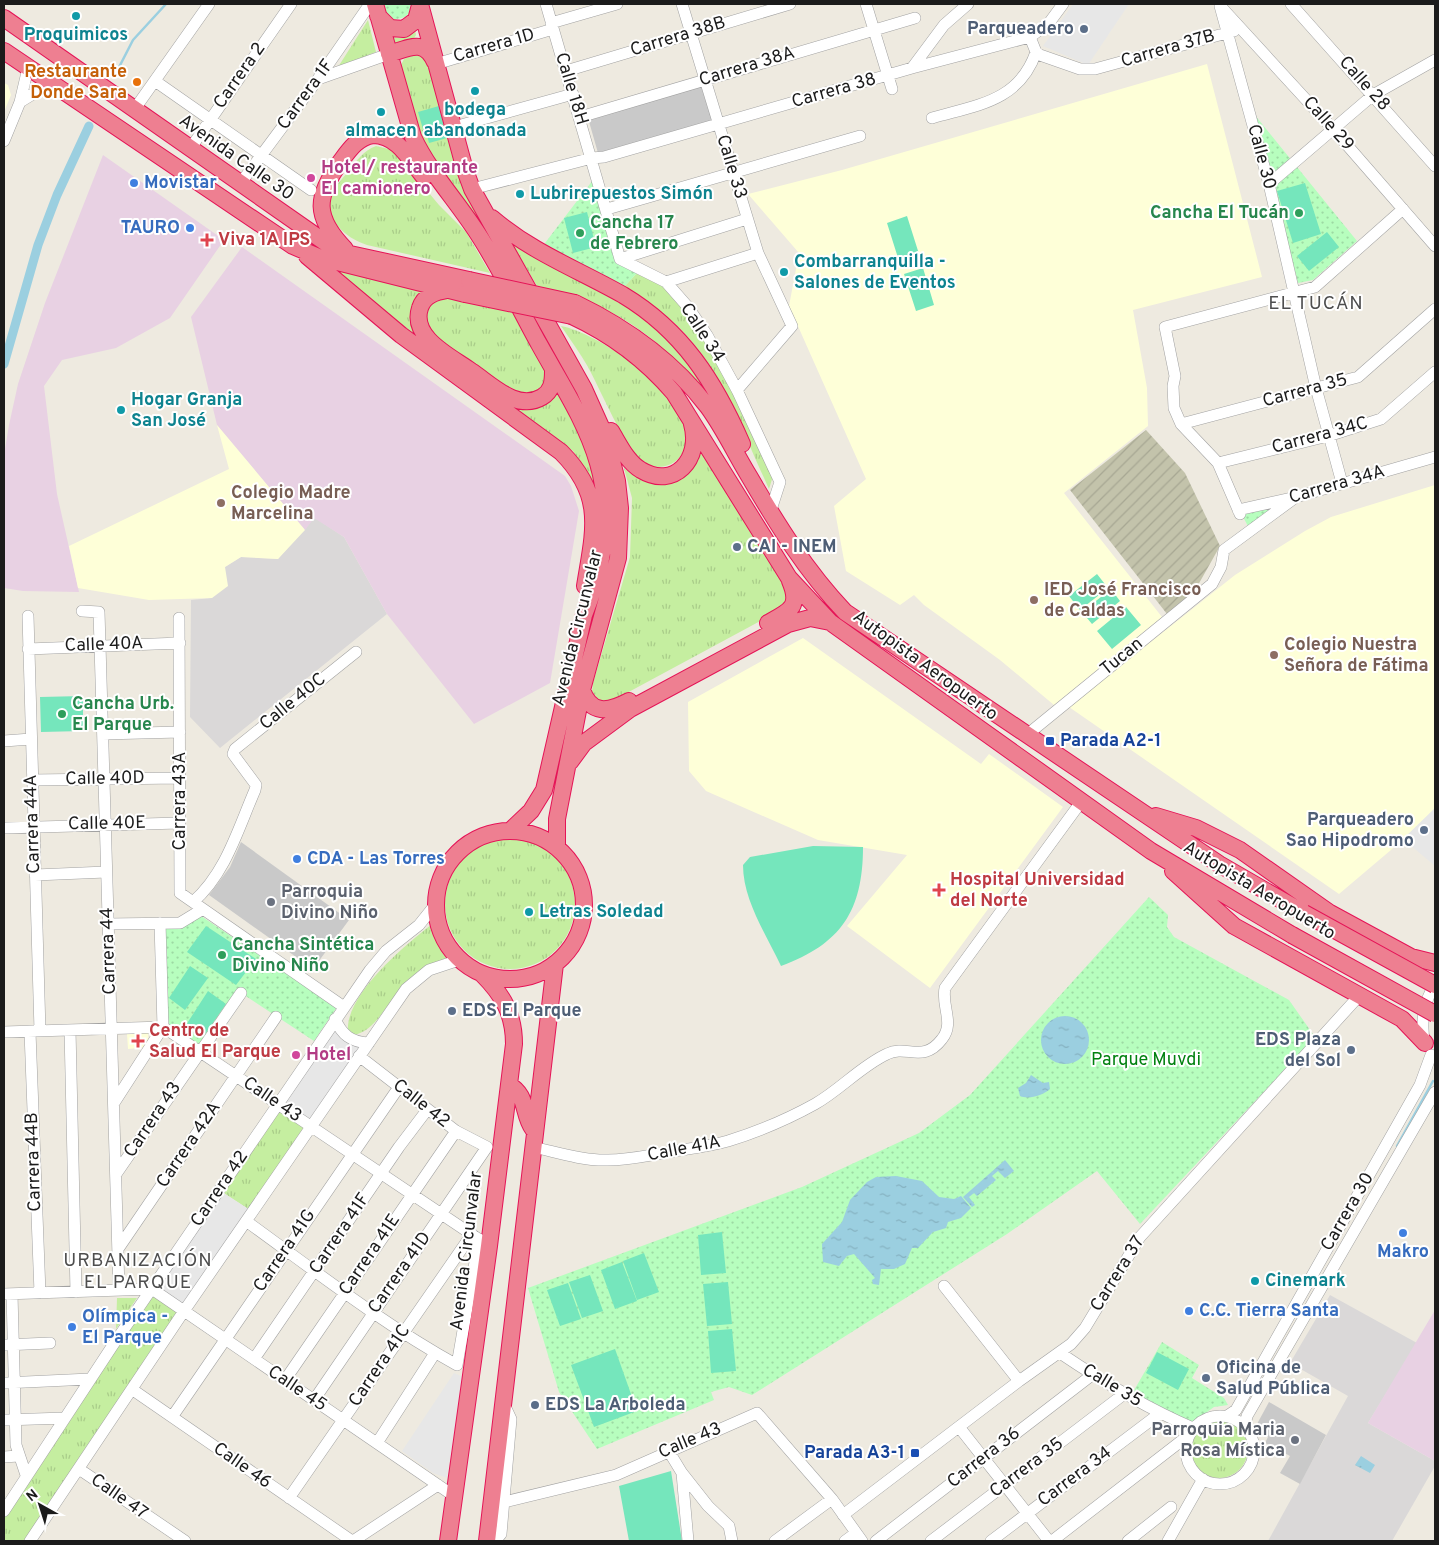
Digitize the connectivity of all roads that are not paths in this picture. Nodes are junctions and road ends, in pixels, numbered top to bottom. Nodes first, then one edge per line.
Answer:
1 (209, 4) edge
2 (291, 4) edge
3 (420, 4) edge
4 (546, 4) edge
5 (617, 4) edge
6 (682, 4) edge
7 (790, 4) edge
8 (866, 4) edge
9 (968, 4) edge
10 (1063, 4) edge
11 (1291, 4) edge
12 (1219, 5) edge
13 (374, 8) edge
14 (4, 18) edge
15 (915, 18) dead end
16 (552, 26) junction
17 (874, 29) junction
18 (1242, 30) junction
19 (1227, 32) junction
20 (691, 34) junction
21 (1030, 36) junction
22 (4, 51) edge
23 (1036, 52) junction
24 (389, 54) junction
25 (1435, 60) edge
26 (436, 64) junction
27 (28, 68) junction
28 (912, 68) junction
29 (566, 71) junction
30 (888, 75) junction
31 (318, 79) junction
32 (704, 80) junction
33 (155, 81) junction
34 (51, 84) junction
35 (892, 89) dead end
36 (573, 94) junction
37 (1373, 95) junction
38 (20, 102) junction
39 (134, 110) junction
40 (580, 117) junction
41 (932, 118) dead end
42 (210, 119) junction
43 (718, 125) junction
44 (454, 127) junction
45 (1333, 129) junction
46 (860, 136) dead end
47 (4, 141) edge
48 (190, 149) junction
49 (261, 155) junction
50 (592, 158) junction
51 (1435, 166) edge
52 (733, 174) junction
53 (240, 184) junction
54 (1269, 184) junction
55 (472, 189) junction
56 (311, 190) dead end
57 (607, 209) junction
58 (1403, 209) junction
59 (483, 210) junction
60 (464, 215) junction
61 (747, 219) junction
62 (293, 246) junction
63 (1435, 246) edge
64 (758, 253) junction
65 (350, 254) junction
66 (620, 259) junction
67 (666, 282) junction
68 (467, 287) junction
69 (448, 290) junction
70 (1294, 293) junction
71 (1435, 309) edge
72 (573, 310) junction
73 (554, 371) junction
74 (1435, 372) edge
75 (584, 388) junction
76 (1316, 388) junction
77 (737, 390) junction
78 (689, 414) junction
79 (1181, 424) junction
80 (1328, 436) junction
81 (1435, 457) edge
82 (1218, 463) junction
83 (1342, 484) junction
84 (761, 493) junction
85 (1296, 497) junction
86 (770, 513) junction
87 (789, 578) junction
88 (82, 611) dead end
89 (28, 616) dead end
90 (584, 616) junction
91 (179, 618) dead end
92 (830, 622) junction
93 (180, 643) junction
94 (100, 645) junction
95 (28, 648) junction
96 (356, 652) dead end
97 (582, 690) junction
98 (180, 732) junction
99 (103, 734) junction
100 (1028, 734) junction
101 (30, 738) junction
102 (4, 741) edge
103 (567, 765) junction
104 (179, 778) junction
105 (104, 779) junction
106 (32, 780) junction
107 (1081, 802) junction
108 (1146, 814) junction
109 (180, 823) junction
110 (105, 824) junction
111 (33, 826) junction
112 (4, 828) edge
113 (510, 831) junction
114 (557, 847) junction
115 (1151, 851) junction
116 (106, 872) junction
117 (35, 875) junction
118 (193, 902) junction
119 (435, 905) junction
120 (203, 909) junction
121 (108, 924) junction
122 (160, 924) junction
123 (459, 960) junction
124 (1435, 963) edge
125 (555, 964) junction
126 (482, 974) junction
127 (1435, 984) edge
128 (241, 993) dead end
129 (1359, 996) junction
130 (344, 1007) junction
131 (1435, 1014) edge
132 (276, 1017) dead end
133 (335, 1019) junction
134 (163, 1027) junction
135 (112, 1028) junction
136 (70, 1030) junction
137 (35, 1031) junction
138 (4, 1032) edge
139 (369, 1043) junction
140 (200, 1052) junction
141 (1430, 1053) edge
142 (360, 1056) junction
143 (236, 1076) junction
144 (509, 1085) junction
145 (399, 1087) junction
146 (1435, 1092) edge
147 (114, 1103) junction
148 (278, 1104) junction
149 (427, 1110) junction
150 (312, 1127) junction
151 (456, 1131) junction
152 (534, 1139) junction
153 (494, 1145) junction
154 (352, 1153) junction
155 (381, 1173) junction
156 (116, 1174) junction
157 (412, 1194) junction
158 (442, 1214) junction
159 (246, 1222) junction
160 (480, 1240) junction
161 (118, 1249) junction
162 (286, 1250) junction
163 (315, 1271) junction
164 (944, 1286) dead end
165 (152, 1289) junction
166 (119, 1290) junction
167 (76, 1292) junction
168 (346, 1292) junction
169 (40, 1293) junction
170 (8, 1294) edge
171 (184, 1311) junction
172 (374, 1311) junction
173 (404, 1331) junction
174 (225, 1339) junction
175 (50, 1343) dead end
176 (9, 1345) edge
177 (435, 1353) junction
178 (1060, 1353) junction
179 (254, 1359) junction
180 (1092, 1375) junction
181 (90, 1379) junction
182 (285, 1380) junction
183 (1019, 1380) junction
184 (9, 1382) edge
185 (132, 1390) junction
186 (1124, 1394) junction
187 (314, 1400) junction
188 (503, 1402) junction
189 (1159, 1414) junction
190 (1227, 1416) junction
191 (172, 1417) junction
192 (64, 1418) junction
193 (10, 1420) edge
194 (343, 1420) junction
195 (1245, 1426) junction
196 (959, 1427) junction
197 (1191, 1432) junction
198 (378, 1443) junction
199 (668, 1450) junction
200 (18, 1456) junction
201 (4, 1457) edge
202 (983, 1458) junction
203 (79, 1469) junction
204 (682, 1473) junction
205 (26, 1475) junction
206 (1203, 1480) junction
207 (1004, 1485) junction
208 (448, 1487) junction
209 (289, 1498) junction
210 (832, 1500) junction
211 (504, 1502) junction
212 (5, 1507) edge
213 (1171, 1507) dead end
214 (1029, 1513) junction
215 (843, 1515) junction
216 (859, 1537) edge
217 (30, 1541) edge
218 (185, 1541) edge
219 (352, 1541) edge
220 (448, 1541) edge
221 (486, 1541) edge
222 (495, 1541) edge
223 (688, 1541) edge
224 (732, 1541) edge
225 (775, 1541) edge
226 (845, 1541) edge
227 (876, 1541) edge
228 (930, 1541) edge
229 (991, 1541) edge
230 (1051, 1541) edge
231 (1128, 1541) edge
232 (1168, 1541) edge

1 - 33 street
2 - 42 street, Carrera 2
3 - 13 highway
3 - 26 highway, Avenida Circunvalar
4 - 16 street, Calle 18H
5 - 16 street, Carrera 1D
6 - 20 street, Calle 33
7 - 20 street, Carrera 38B
8 - 17 street
9 - 28 street
10 - 21 street, Carrera 38
11 - 37 street, Calle 28
12 - 18 street, Calle 29
12 - 19 street, Calle 30
13 - 24 highway
13 - 31 street, Carrera 1F
14 - 39 highway, Avenida Calle 30
15 - 17 street, Carrera 38A
16 - 26 street, Carrera 1D
16 - 29 street, Calle 18H
17 - 30 street
17 - 32 street, Carrera 38A
18 - 19 street, Carrera 37B
18 - 45 street, Calle 29
19 - 23 street, Carrera 37B
19 - 54 street, Calle 30
20 - 29 street, Carrera 38B
20 - 32 street, Calle 33
21 - 23 street
21 - 28 street, Carrera 38
22 - 27 highway
23 - 41 street
24 - 26 highway
24 - 31 street
24 - 60 highway
25 - 37 street
26 - 44 highway, Avenida Circunvalar
27 - 34 highway
27 - 38 street
28 - 30 street, Carrera 38
29 - 36 street, Calle 18H
30 - 35 street
30 - 43 street, Carrera 38
31 - 49 street, Carrera 1F
32 - 40 street, Carrera 38A
32 - 43 street, Calle 33
33 - 39 street
33 - 42 street
34 - 38 street
34 - 62 highway
36 - 40 street, Calle 18H
36 - 44 street
37 - 45 street
37 - 51 street, Calle 28
38 - 47 street
39 - 48 highway, Avenida Calle 30
40 - 50 street, Calle 18H
42 - 48 street, Carrera 2
42 - 49 street
43 - 50 street, Carrera 38
43 - 52 street, Calle 33
44 - 55 highway, Avenida Circunvalar
45 - 54 street
45 - 58 street, Calle 29
46 - 52 street
48 - 53 highway, Avenida Calle 30
49 - 53 street, Carrera 1F
49 - 56 street
50 - 55 street, Carrera 38
50 - 57 street, Calle 18H
52 - 57 street
52 - 61 street, Calle 33
53 - 65 highway, Avenida Calle 30
54 - 70 street, Calle 30
55 - 59 highway, Avenida Circunvalar
57 - 66 street
58 - 63 street, Calle 29
58 - 70 street
59 - 75 highway, Avenida Circunvalar
59 - 84 highway
60 - 65 highway
60 - 73 highway, Avenida Circunvalar
61 - 64 street, Calle 33
61 - 66 street
62 - 69 highway
62 - 90 highway
64 - 67 street
64 - 77 street, Calle 33
65 - 68 highway, Avenida Calle 30
66 - 67 street, Calle 34
67 - 77 street, Calle 34
68 - 69 highway
68 - 72 highway, Autopista Aeropuerto, bridge
69 - 73 highway
70 - 76 street, Calle 30
70 - 79 street
71 - 76 street, Carrera 35
72 - 78 highway, Autopista Aeropuerto
72 - 84 highway, Autopista Aeropuerto
73 - 90 highway, Avenida Circunvalar
74 - 80 street, Carrera 34C
75 - 78 highway
75 - 97 highway, Avenida Circunvalar
76 - 79 street, Carrera 35
76 - 80 street, Calle 30
77 - 86 street, Calle 34
78 - 87 highway, Autopista Aeropuerto
79 - 82 street
80 - 82 street, Carrera 34C
80 - 83 street, Calle 30
81 - 83 street, Carrera 34A
82 - 85 street, Carrera 34A
83 - 85 street, Carrera 34A
84 - 86 highway, Autopista Aeropuerto
85 - 100 street, Tucan
86 - 100 highway, Autopista Aeropuerto
87 - 92 highway, Autopista Aeropuerto
87 - 97 highway
88 - 94 street, Carrera 44
89 - 95 street, Carrera 44A
90 - 113 highway, Avenida Circunvalar
91 - 93 street, Carrera 43A
92 - 103 highway
92 - 107 highway, Autopista Aeropuerto
93 - 94 street, Calle 40A
93 - 98 street, Carrera 43A
94 - 95 street, Calle 40A
94 - 99 street, Carrera 44
95 - 101 street, Carrera 44A
96 - 118 street, Calle 40C
97 - 103 highway, Avenida Circunvalar
98 - 99 street
98 - 104 street, Carrera 43A
99 - 105 street, Carrera 44
100 - 108 highway, Autopista Aeropuerto
101 - 102 street
101 - 106 street, Carrera 44A
103 - 114 highway, Avenida Circunvalar
104 - 105 street, Calle 40D
104 - 109 street, Carrera 43A
105 - 106 street, Calle 40D
105 - 110 street, Carrera 44
106 - 111 street, Carrera 44A
107 - 115 highway, Autopista Aeropuerto
107 - 152 street, Calle 41A
108 - 124 highway
108 - 127 highway, Autopista Aeropuerto, bridge
109 - 110 street, Calle 40E
109 - 118 street, Carrera 43A
110 - 111 street, Calle 40E
110 - 116 street, Carrera 44
111 - 112 street, Calle 40E
111 - 117 street, Carrera 44A
113 - 114 highway
113 - 119 highway
114 - 125 highway
115 - 129 highway
115 - 131 highway, Autopista Aeropuerto, bridge
116 - 117 street
116 - 121 street, Carrera 44
117 - 137 street, Carrera 44A
118 - 120 street
119 - 123 highway
119 - 130 street, Carrera 42
120 - 122 street
120 - 130 street
121 - 122 street
121 - 135 street, Carrera 44
122 - 134 street
123 - 126 highway
123 - 139 street
125 - 126 highway
125 - 152 highway
126 - 144 highway, Avenida Circunvalar
127 - 141 street
128 - 140 street, Carrera 43
129 - 141 highway
129 - 178 street, Carrera 37
130 - 133 street, Carrera 42
132 - 143 street, Carrera 42A
133 - 139 street
133 - 148 street, Carrera 42
134 - 135 street
134 - 140 street, Calle 43
134 - 147 street
135 - 136 street
135 - 147 street, Carrera 44
136 - 137 street
136 - 167 street
137 - 138 street
137 - 169 street, Carrera 44B
139 - 142 street
140 - 143 street, Calle 43
140 - 156 street, Carrera 43
141 - 190 street, Carrera 30
142 - 145 street, Calle 42
142 - 150 street
143 - 148 street, Calle 43
143 - 161 street, Carrera 42A
144 - 152 highway
144 - 153 highway, Avenida Circunvalar
145 - 149 street, Calle 42
145 - 154 street, Carrera 41G
146 - 195 street, Carrera 30
147 - 156 street, Carrera 44
148 - 150 street, Calle 43
148 - 165 street, Carrera 42
149 - 151 street, Calle 42
149 - 155 street, Carrera 41F
150 - 154 street, Calle 43
150 - 159 street
151 - 153 street, Calle 42
151 - 157 street, Carrera 41E
152 - 188 highway
153 - 158 street, Carrera 41D
153 - 160 highway, Avenida Circunvalar
154 - 155 street, Calle 43
154 - 162 street, Carrera 41G
155 - 157 street, Calle 43
155 - 163 street, Carrera 41F
156 - 161 street, Carrera 44
157 - 158 street, Calle 43
157 - 168 street, Carrera 41E
158 - 160 street, Calle 43
158 - 172 street, Carrera 41D
159 - 162 street
159 - 171 street
160 - 173 street, Carrera 41C
160 - 177 street
160 - 208 highway, Avenida Circunvalar
161 - 166 street, Carrera 44
162 - 163 street
162 - 174 street, Carrera 41G
163 - 168 street
163 - 179 street, Carrera 41F
164 - 183 street
165 - 166 street
165 - 171 street, Calle 45
165 - 181 street, Carrera 42
166 - 167 street
167 - 169 street
168 - 172 street
168 - 182 street, Carrera 41E
169 - 170 street
170 - 176 street
171 - 174 street, Calle 45
171 - 185 street
172 - 173 street
172 - 187 street, Carrera 41D
173 - 177 street
173 - 194 street, Carrera 41C
174 - 179 street, Calle 45
174 - 191 street, Carrera 41G
175 - 176 street
176 - 184 street
177 - 198 street
178 - 180 street, Calle 35
178 - 183 street, Carrera 37
179 - 182 street, Calle 45
180 - 186 street, Calle 35
180 - 202 street, Carrera 36
181 - 184 street
181 - 192 street, Carrera 42
182 - 187 street, Calle 45
183 - 196 street, Carrera 37
184 - 193 street
185 - 191 street, Calle 46
185 - 203 street
186 - 189 street, Calle 35
186 - 207 street, Carrera 35
187 - 194 street, Calle 45
188 - 211 street
188 - 221 highway
189 - 197 street, Calle 35
189 - 214 street, Carrera 34
190 - 195 street
190 - 197 street
191 - 209 street, Calle 46
192 - 193 street
192 - 205 street, Carrera 42
193 - 200 street
194 - 198 street, Calle 45
194 - 209 street, Carrera 41C
195 - 206 street
196 - 202 street
196 - 215 street, Carrera 37
197 - 206 street
197 - 230 street
198 - 208 street, Calle 45
199 - 204 street
199 - 210 street, Calle 43
199 - 211 street, Calle 43
200 - 201 street
200 - 205 street
202 - 207 street
202 - 227 street, Carrera 36
203 - 217 street
203 - 218 street, Calle 47
204 - 223 street
204 - 224 street
205 - 212 street, Carrera 42
206 - 232 street
207 - 214 street
207 - 228 street, Carrera 35
208 - 219 street
208 - 220 highway, Avenida Circunvalar
209 - 219 street, Calle 46
210 - 215 street, Calle 43
210 - 225 street
211 - 222 street
213 - 231 street
214 - 229 street, Carrera 34
214 - 230 street
215 - 216 street, Calle 43
216 - 226 street

